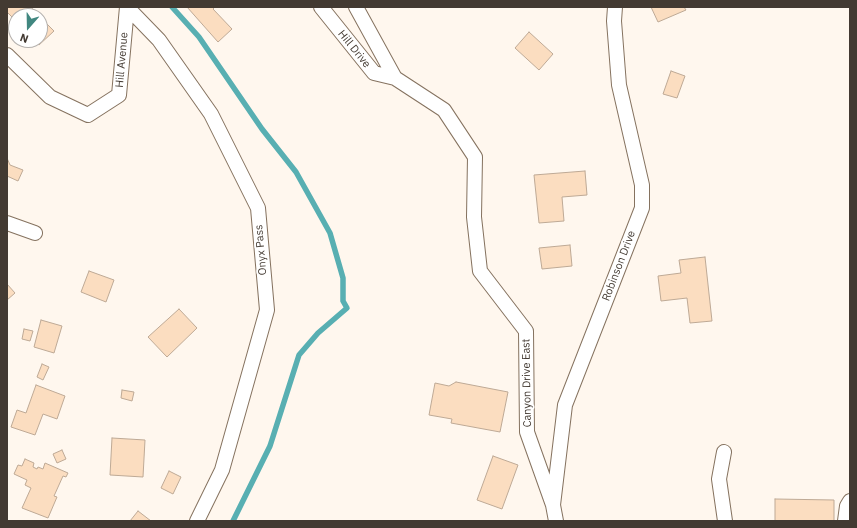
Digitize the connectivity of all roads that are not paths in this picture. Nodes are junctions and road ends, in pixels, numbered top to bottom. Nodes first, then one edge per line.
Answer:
1 (127, 7) edge
2 (321, 7) edge
3 (356, 7) edge
4 (616, 7) edge
5 (7, 55) edge
6 (395, 78) junction
7 (7, 223) edge
8 (35, 233) dead end
9 (724, 452) dead end
10 (850, 501) edge
11 (553, 505) junction
12 (197, 521) edge
13 (556, 521) edge
14 (725, 521) edge
15 (845, 521) edge

1 - 5 street, Hill Avenue
1 - 12 street, Onyx Pass
2 - 6 street, Hill Drive
3 - 6 street, Canyon Drive East
4 - 11 street, Robinson Drive
6 - 11 street, Canyon Drive East
7 - 8 street
9 - 14 street
10 - 15 street
11 - 13 street, Robinson Drive

